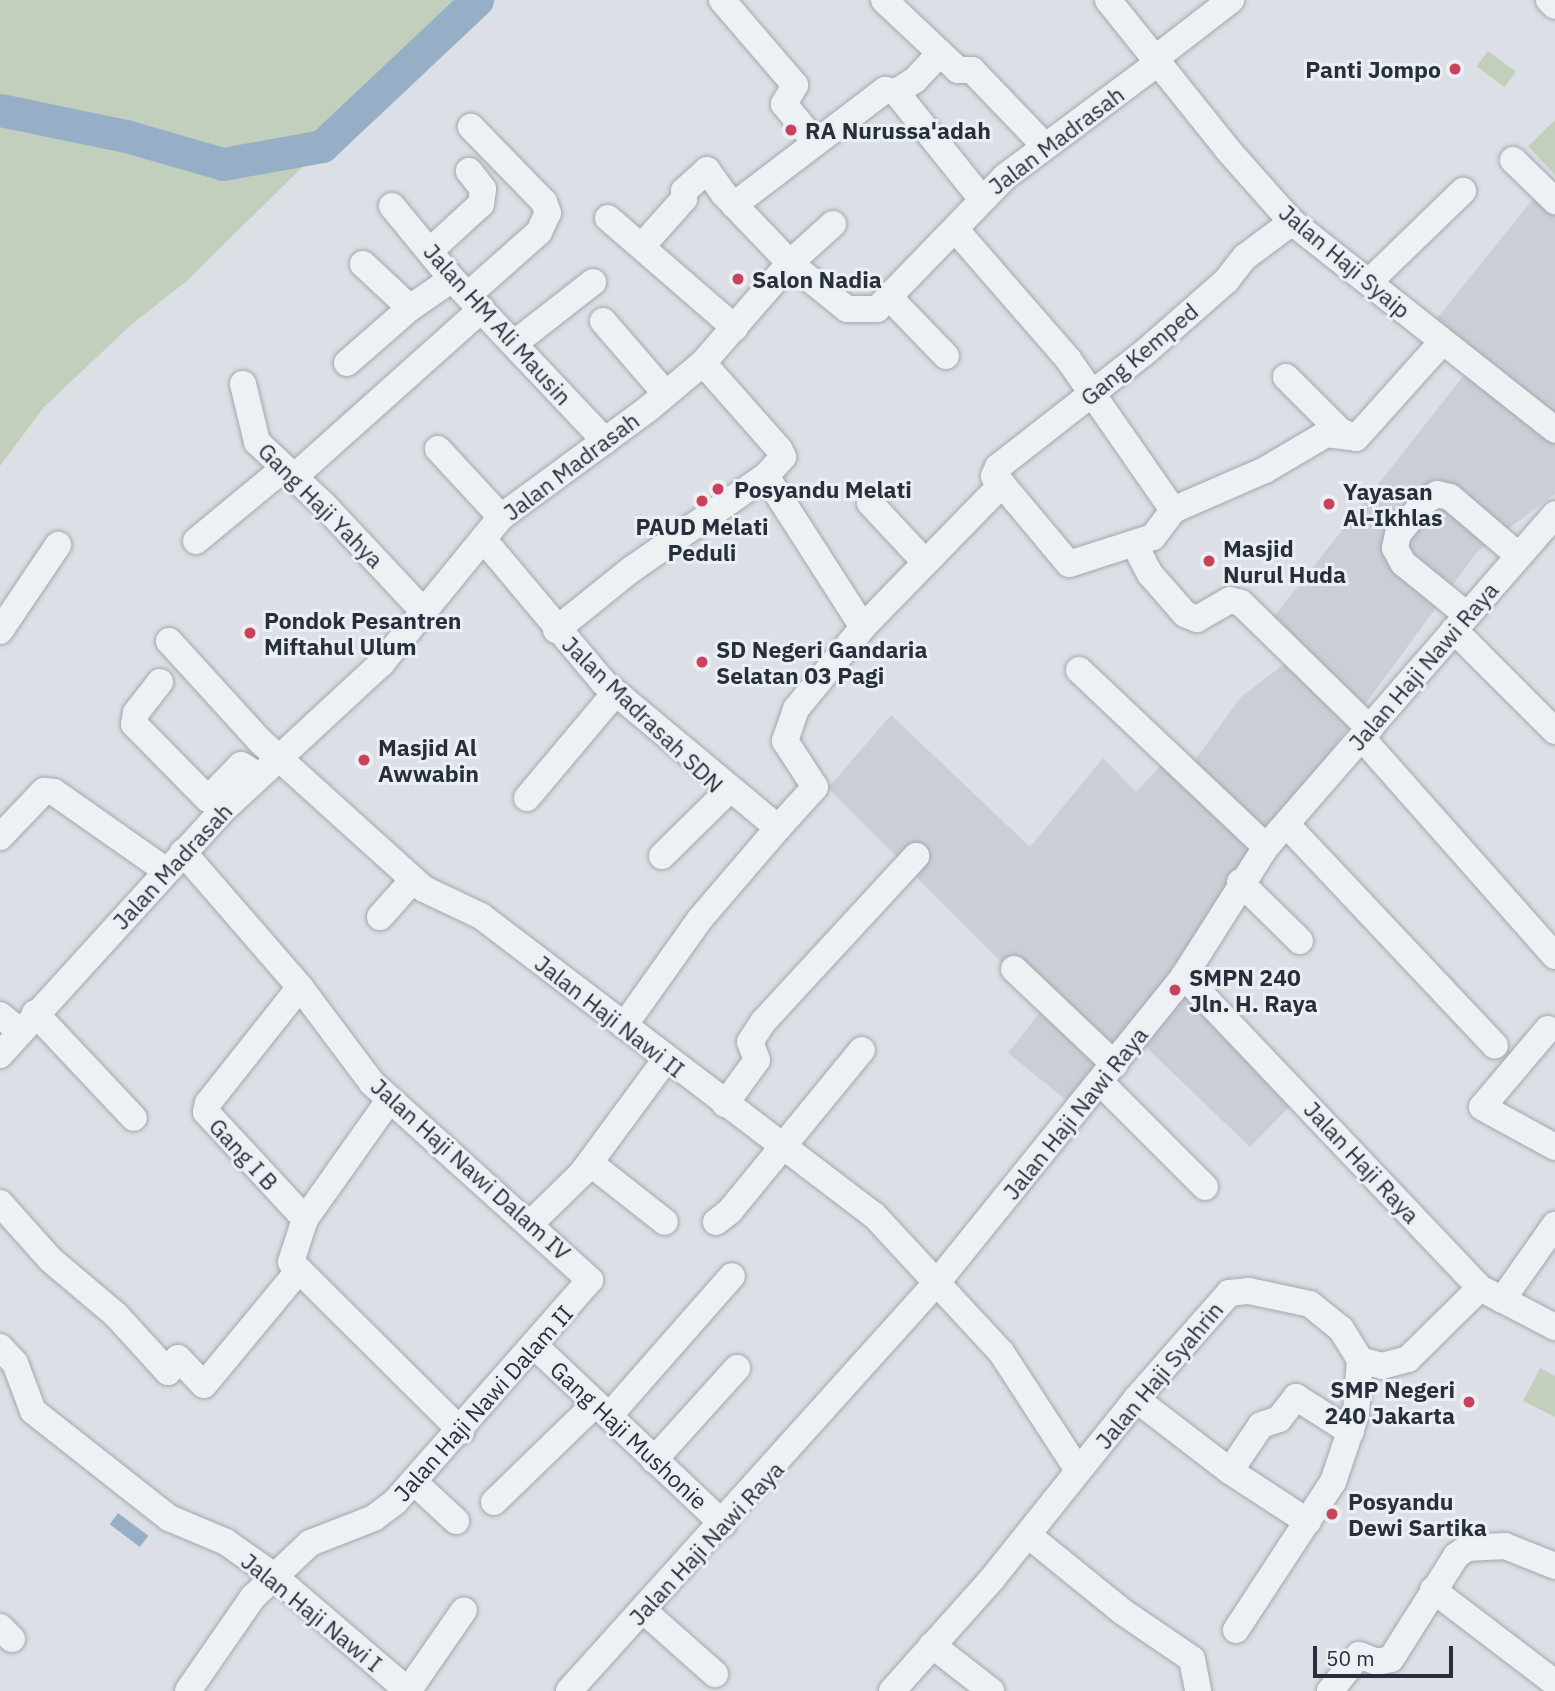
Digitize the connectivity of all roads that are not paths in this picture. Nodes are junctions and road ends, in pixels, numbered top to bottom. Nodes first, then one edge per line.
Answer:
1 (722, 0) edge
2 (884, 0) edge
3 (1108, 0) edge
4 (1231, 0) edge
5 (1549, 0) edge
6 (1555, 6) edge
7 (940, 53) junction
8 (1158, 60) junction
9 (906, 86) junction
10 (471, 127) dead end
11 (816, 144) junction
12 (1044, 145) junction
13 (1513, 160) dead end
14 (469, 171) dead end
15 (1463, 191) dead end
16 (981, 198) junction
17 (729, 199) junction
18 (1555, 201) edge
19 (392, 206) dead end
20 (608, 218) dead end
21 (1292, 222) junction
22 (833, 224) dead end
23 (956, 229) junction
24 (643, 245) junction
25 (431, 250) junction
26 (790, 263) junction
27 (363, 264) dead end
28 (593, 282) dead end
29 (1369, 282) junction
30 (467, 294) junction
31 (889, 296) junction
32 (410, 308) junction
33 (603, 321) dead end
34 (735, 328) junction
35 (1443, 342) junction
36 (516, 344) junction
37 (946, 356) dead end
38 (347, 363) dead end
39 (703, 363) junction
40 (1286, 377) dead end
41 (243, 384) dead end
42 (1092, 392) junction
43 (666, 394) junction
44 (1555, 430) edge
45 (1349, 437) junction
46 (605, 441) junction
47 (438, 449) dead end
48 (288, 473) junction
49 (766, 476) junction
50 (1002, 484) junction
51 (870, 503) dead end
52 (1173, 510) junction
53 (1555, 514) edge
54 (501, 517) junction
55 (484, 540) junction
56 (196, 541) dead end
57 (58, 545) dead end
58 (1135, 545) junction
59 (1518, 555) junction
60 (925, 562) junction
61 (425, 613) junction
62 (1461, 623) junction
63 (863, 627) junction
64 (556, 630) junction
65 (0, 631) edge
66 (169, 641) dead end
67 (1079, 670) dead end
68 (160, 682) dead end
69 (615, 693) junction
70 (1555, 731) edge
71 (1366, 734) junction
72 (279, 756) junction
73 (259, 776) junction
74 (729, 790) junction
75 (527, 798) dead end
76 (1287, 825) junction
77 (778, 828) junction
78 (0, 837) edge
79 (1266, 847) junction
80 (662, 856) dead end
81 (916, 856) dead end
82 (174, 861) junction
83 (413, 880) junction
84 (1240, 883) junction
85 (380, 917) dead end
86 (1300, 941) dead end
87 (1555, 956) edge
88 (1014, 969) dead end
89 (1184, 976) junction
90 (300, 987) junction
91 (18, 1020) edge
92 (624, 1026) junction
93 (1548, 1029) dead end
94 (1496, 1046) dead end
95 (862, 1050) dead end
96 (0, 1055) edge
97 (666, 1059) junction
98 (1108, 1074) junction
99 (390, 1099) junction
100 (725, 1104) junction
101 (134, 1118) dead end
102 (782, 1145) junction
103 (1555, 1147) edge
104 (590, 1163) junction
105 (1205, 1187) dead end
106 (0, 1203) edge
107 (305, 1219) junction
108 (665, 1222) dead end
109 (716, 1222) dead end
110 (530, 1224) junction
111 (1555, 1225) edge
112 (299, 1270) junction
113 (732, 1276) dead end
114 (939, 1280) junction
115 (583, 1292) joint
116 (1491, 1294) junction
117 (1555, 1327) edge
118 (535, 1346) junction
119 (0, 1348) edge
120 (1360, 1360) junction
121 (737, 1368) dead end
122 (1136, 1399) junction
123 (602, 1410) junction
124 (461, 1431) junction
125 (1351, 1432) junction
126 (654, 1460) junction
127 (1078, 1470) junction
128 (1230, 1471) junction
129 (415, 1483) junction
130 (494, 1502) dead end
131 (456, 1521) dead end
132 (1308, 1522) junction
133 (723, 1524) junction
134 (1028, 1535) junction
135 (1553, 1562) edge
136 (274, 1576) junction
137 (1433, 1590) junction
138 (464, 1610) dead end
139 (644, 1611) junction
140 (1236, 1630) dead end
141 (932, 1645) junction
142 (715, 1674) dead end
143 (1555, 1683) edge
144 (188, 1691) edge
145 (408, 1691) edge
146 (569, 1691) edge
147 (892, 1691) edge
148 (991, 1691) edge
149 (1198, 1691) edge
150 (1331, 1691) edge

1 - 11 street
2 - 7 street
3 - 8 street, Jalan Haji Syaip
4 - 8 street, Jalan Madrasah
5 - 6 street
7 - 9 street
7 - 12 street
8 - 12 street, Jalan Madrasah
8 - 21 street, Jalan Haji Syaip
9 - 11 street
9 - 16 street
10 - 30 street
11 - 17 street
12 - 16 street, Jalan Madrasah
13 - 18 street
14 - 25 street
15 - 29 street
16 - 23 street, Jalan Madrasah
17 - 24 street
17 - 26 street
19 - 25 street, Jalan HM Ali Mausin
20 - 24 street
21 - 29 street, Jalan Haji Syaip
21 - 42 street, Gang Kemped
22 - 26 street
23 - 31 street, Jalan Madrasah
23 - 42 street
24 - 34 street
25 - 30 street, Jalan HM Ali Mausin
26 - 31 street, Jalan Madrasah
26 - 34 street, Jalan Madrasah
27 - 32 street
28 - 36 street
29 - 35 street, Jalan Haji Syaip
30 - 32 street
30 - 36 street, Jalan HM Ali Mausin
30 - 48 street
31 - 37 street
32 - 38 street
33 - 43 street
34 - 39 street, Jalan Madrasah
35 - 44 street, Jalan Haji Syaip
35 - 45 street
36 - 46 street, Jalan HM Ali Mausin
39 - 43 street, Jalan Madrasah
39 - 49 street
40 - 45 street
41 - 48 street, Gang Haji Yahya
42 - 50 street, Gang Kemped
42 - 52 street
43 - 46 street, Jalan Madrasah
45 - 52 street
46 - 54 street, Jalan Madrasah
47 - 54 street
48 - 56 street
48 - 61 street, Gang Haji Yahya
49 - 63 street
49 - 64 street, Jalan Madrasah SDN
50 - 58 street
50 - 60 street
51 - 60 street
52 - 58 street
53 - 59 street, Jalan Haji Nawi Raya
54 - 55 street, Jalan Madrasah
55 - 61 street, Jalan Madrasah
55 - 64 street, Jalan Madrasah SDN
57 - 65 street
58 - 71 street
59 - 62 street, Jalan Haji Nawi Raya
59 - 62 street
60 - 63 street
61 - 72 street, Jalan Madrasah
62 - 70 street
62 - 71 street, Jalan Haji Nawi Raya
63 - 77 street
64 - 69 street, Jalan Madrasah SDN
66 - 72 street, Jalan Haji Nawi II
67 - 79 street
68 - 73 street
69 - 74 street, Jalan Madrasah SDN
69 - 75 street
71 - 76 street, Jalan Haji Nawi Raya
71 - 87 street
72 - 73 street, Jalan Madrasah
72 - 83 street, Jalan Haji Nawi II
73 - 82 street, Jalan Madrasah
74 - 77 street
74 - 80 street, Jalan Madrasah SDN
76 - 79 street, Jalan Haji Nawi Raya
76 - 94 street
77 - 92 street
78 - 82 street, Jalan Haji Nawi Dalam IV
79 - 84 street, Jalan Haji Nawi Raya
81 - 100 street
82 - 90 street, Jalan Haji Nawi Dalam IV
82 - 91 street, Jalan Madrasah
83 - 85 street
83 - 92 street, Jalan Haji Nawi II
84 - 86 street
84 - 89 street, Jalan Haji Nawi Raya
88 - 98 street
89 - 98 street, Jalan Haji Nawi Raya
89 - 116 street, Jalan Haji Raya
90 - 99 street, Jalan Haji Nawi Dalam IV
90 - 107 street, Gang I B
91 - 96 street, Jalan Madrasah
91 - 101 street
92 - 97 street, Jalan Haji Nawi II
93 - 103 street
95 - 102 street
97 - 100 street, Jalan Haji Nawi II
97 - 104 street
98 - 105 street
98 - 114 street, Jalan Haji Nawi Raya
99 - 107 street
99 - 110 street, Jalan Haji Nawi Dalam IV
100 - 102 street, Jalan Haji Nawi II
102 - 109 street
102 - 114 street, Jalan Haji Nawi II
104 - 108 street
104 - 110 street
106 - 112 street
107 - 112 street
110 - 115 street, Jalan Haji Nawi Dalam IV
111 - 116 street
112 - 124 street
113 - 123 street
114 - 127 street, Jalan Haji Syahrin
114 - 133 street, Jalan Haji Nawi Raya
115 - 118 street, Jalan Haji Nawi Dalam II
116 - 117 street, Jalan Haji Raya
116 - 120 street
118 - 123 street, Gang Haji Mushonie
118 - 124 street, Jalan Haji Nawi Dalam II
119 - 136 street, Jalan Haji Nawi I
120 - 122 street, Jalan Haji Syahrin
120 - 125 street
121 - 126 street
122 - 127 street, Jalan Haji Syahrin
122 - 128 street
123 - 126 street, Gang Haji Mushonie
123 - 130 street
124 - 129 street, Jalan Haji Nawi Dalam II
125 - 128 street
125 - 132 street
126 - 133 street, Gang Haji Mushonie
127 - 134 street, Jalan Haji Syahrin
128 - 132 street
129 - 131 street
129 - 136 street, Jalan Haji Nawi Dalam II
132 - 140 street
133 - 139 street, Jalan Haji Nawi Raya
134 - 141 street, Jalan Haji Syahrin
134 - 149 street
135 - 137 street
136 - 144 street, Jalan Haji Nawi Dalam II
136 - 145 street, Jalan Haji Nawi I
137 - 143 street
137 - 150 street
138 - 145 street
139 - 142 street
139 - 146 street, Jalan Haji Nawi Raya
141 - 147 street, Jalan Haji Syahrin
141 - 148 street

